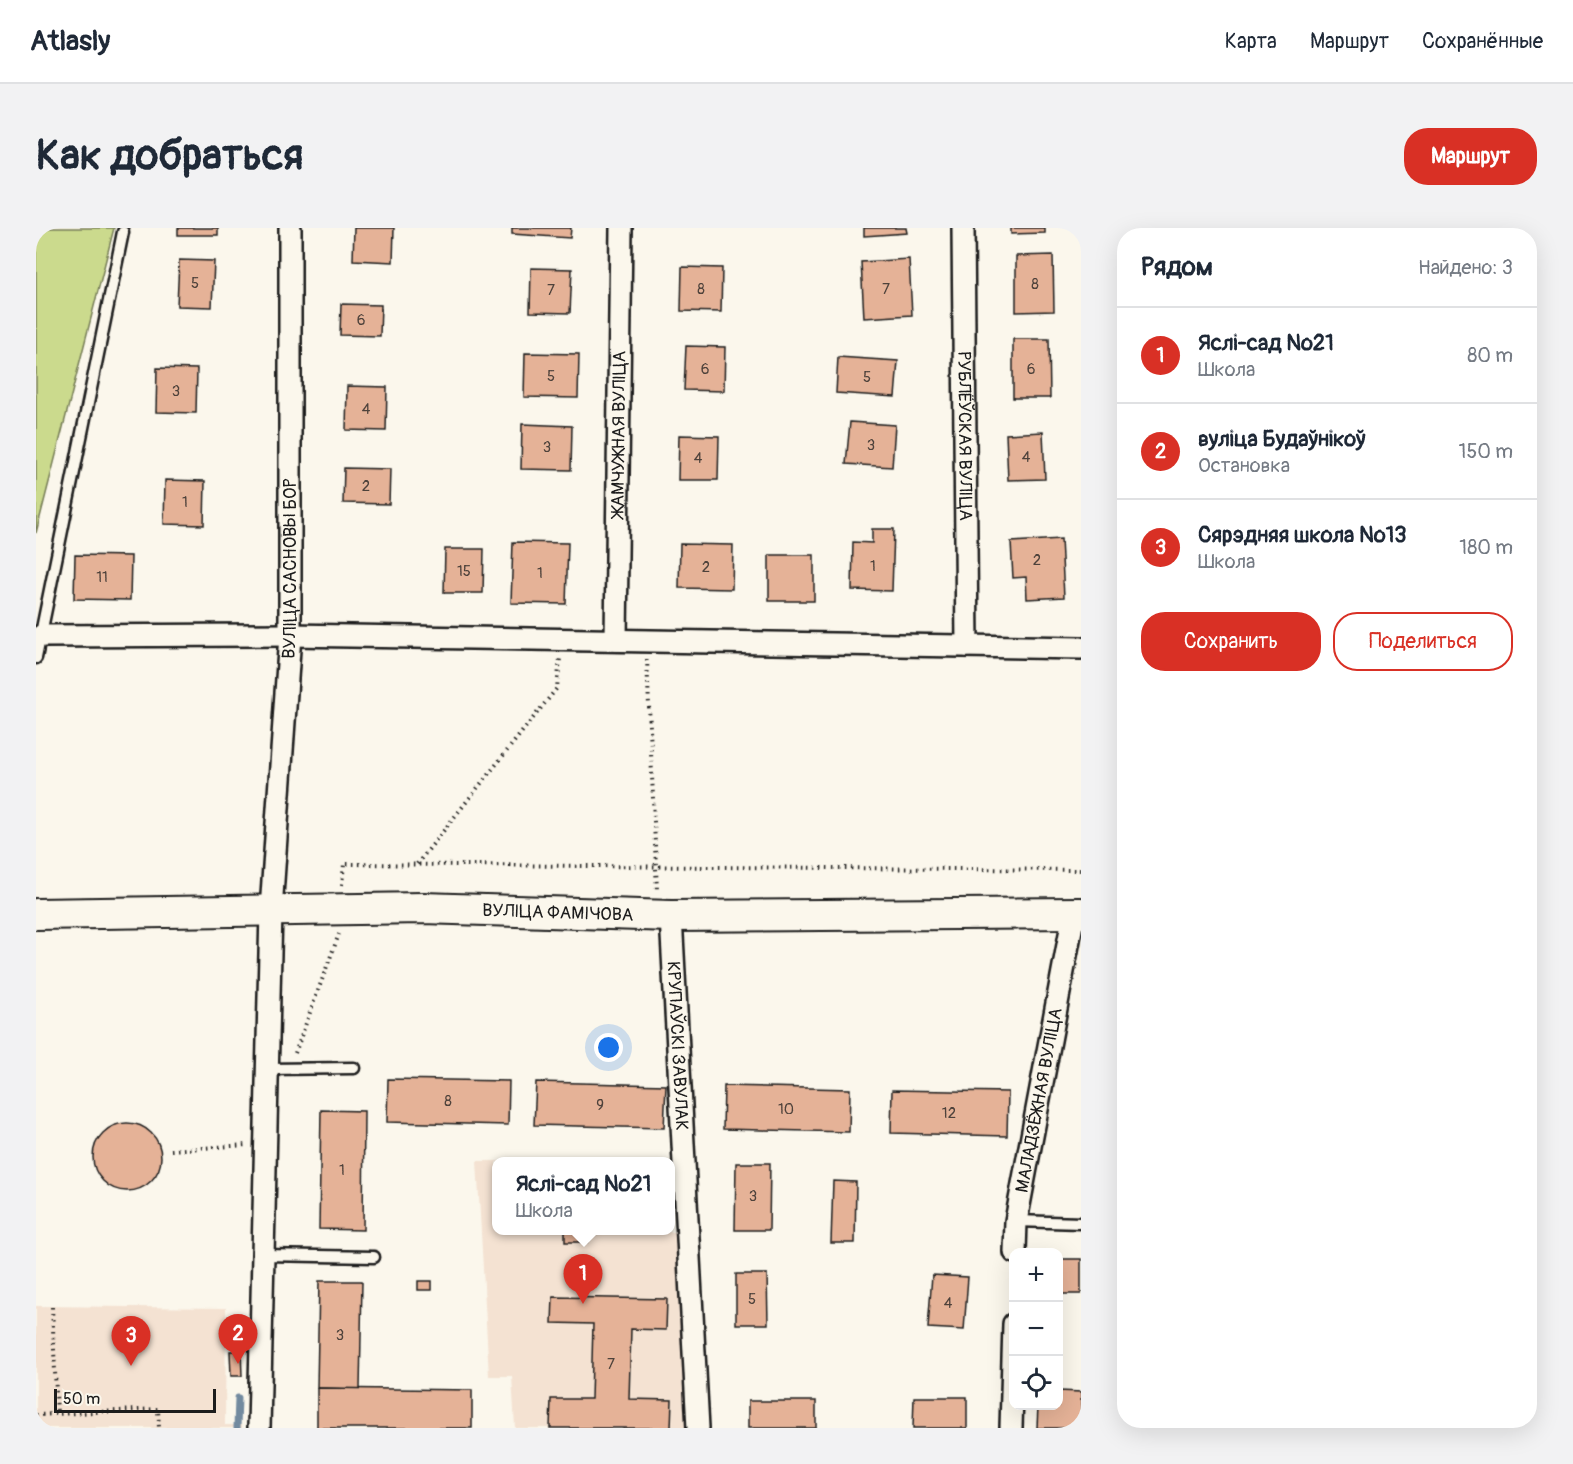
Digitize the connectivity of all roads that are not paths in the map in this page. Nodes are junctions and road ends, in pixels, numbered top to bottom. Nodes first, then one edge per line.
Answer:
1 (290, 228) edge
2 (621, 228) edge
3 (963, 228) edge
4 (123, 232) dead end
5 (290, 635) junction
6 (40, 636) junction
7 (616, 640) junction
8 (967, 646) junction
9 (1081, 648) edge
10 (36, 658) edge
11 (271, 910) junction
12 (1077, 913) edge
13 (36, 914) edge
14 (671, 916) junction
15 (354, 1068) dead end
16 (267, 1069) junction
17 (1016, 1221) junction
18 (1081, 1222) edge
19 (1015, 1248) edge
20 (263, 1255) junction
21 (374, 1257) dead end
22 (1013, 1356) edge
23 (259, 1428) edge
24 (698, 1428) edge
25 (1011, 1428) edge

1 - 5 street, ВУЛІЦА САСНОВЫ БОР
2 - 7 street, ЖАМЧУЖНАЯ ВУЛІЦА
3 - 8 street, РУБЛЁЎСКАЯ ВУЛІЦА
4 - 6 lane
5 - 6 street
5 - 7 street
5 - 11 street, ВУЛІЦА САСНОВЫ БОР
6 - 10 lane
7 - 8 street
8 - 9 street
11 - 13 main road, ВУЛІЦА ФАМІЧОВА
11 - 14 main road, ВУЛІЦА ФАМІЧОВА
11 - 16 street, ВУЛІЦА САСНОВЫ БОР
12 - 14 main road, ВУЛІЦА ФАМІЧОВА
12 - 17 street, МАЛАДЗЁЖНАЯ ВУЛІЦА
14 - 24 street, КРУПАЎСКІ ЗАВУЛАК
15 - 16 lane
16 - 20 street, ВУЛІЦА САСНОВЫ БОР
17 - 18 lane
17 - 19 street, МАЛАДЗЁЖНАЯ ВУЛІЦА
20 - 21 lane
20 - 23 street, ВУЛІЦА САСНОВЫ БОР
22 - 25 street

